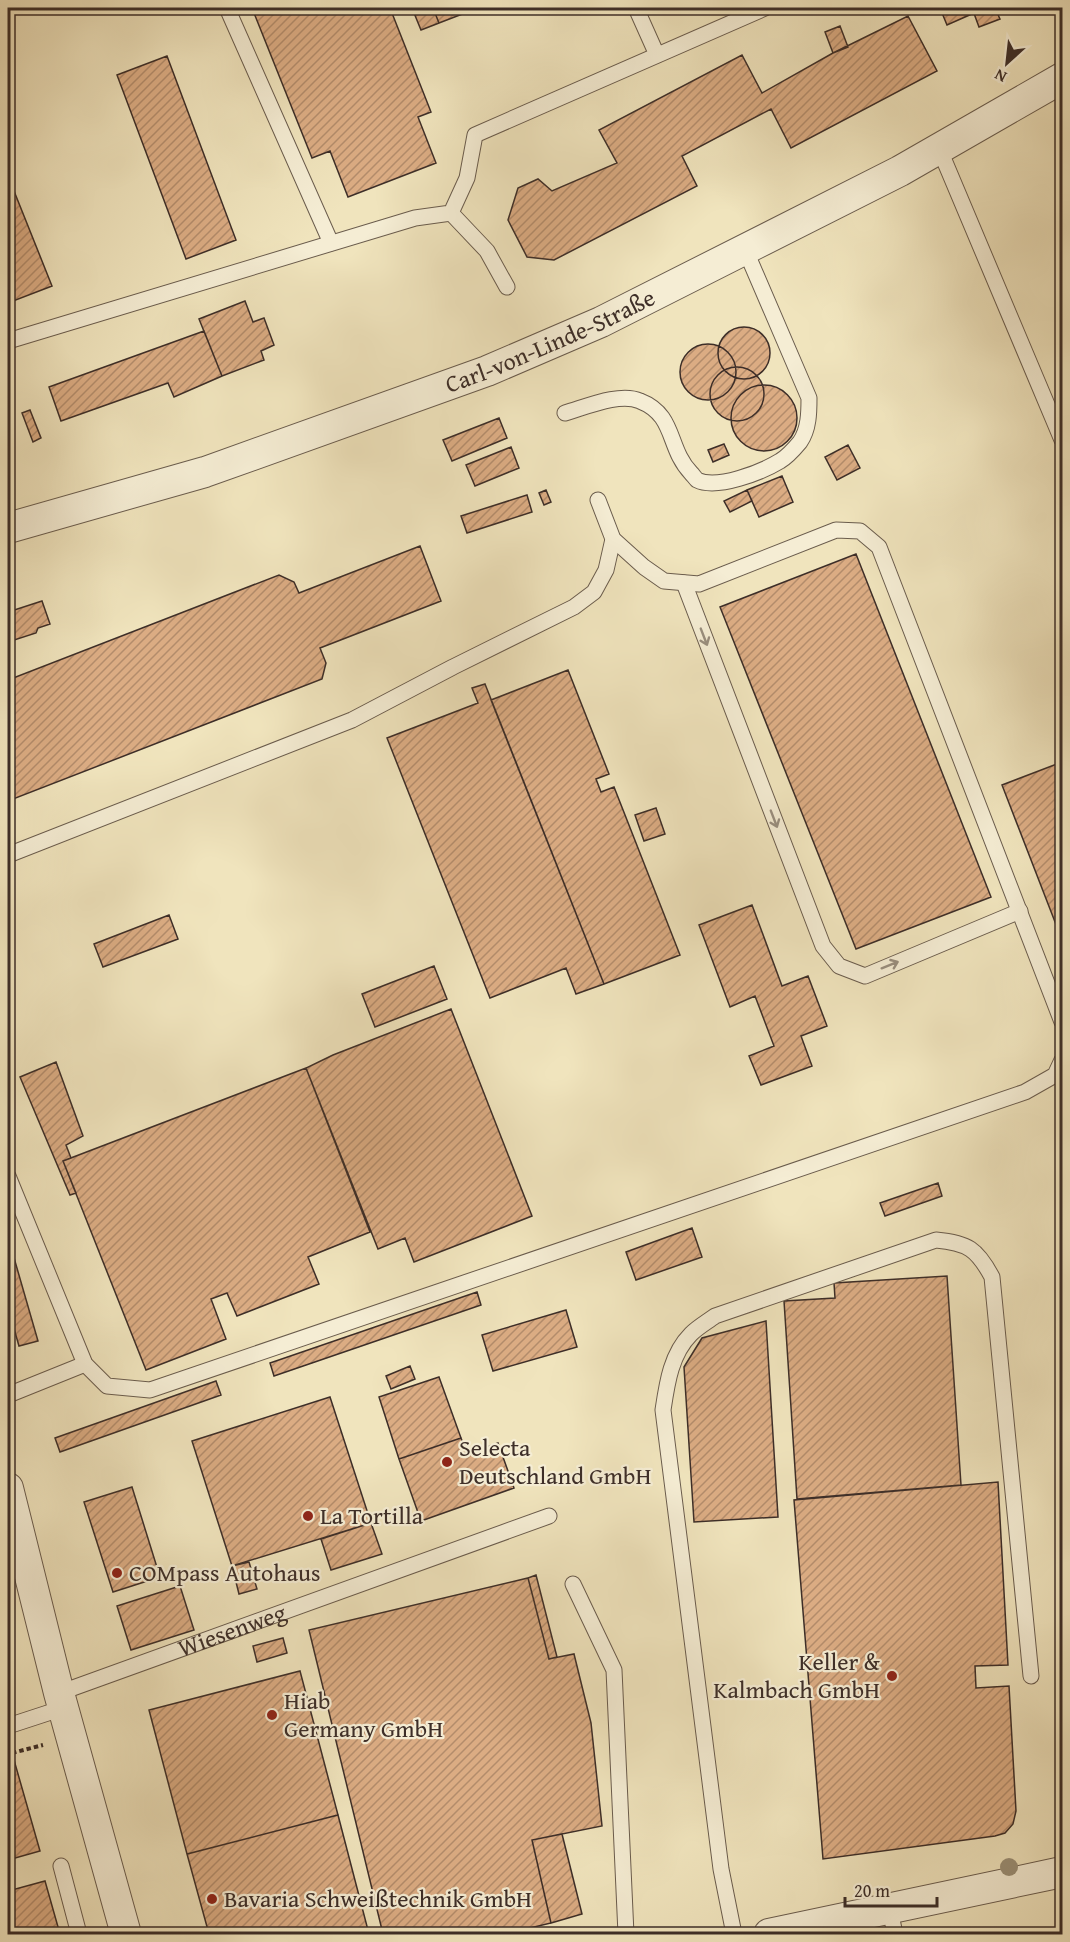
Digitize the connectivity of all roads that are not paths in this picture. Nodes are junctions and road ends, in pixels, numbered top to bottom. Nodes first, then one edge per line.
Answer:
1 (227, 8) edge
2 (636, 8) edge
3 (765, 8) edge
4 (657, 55) junction
5 (1062, 78) edge
6 (939, 148) junction
7 (451, 213) junction
8 (331, 243) junction
9 (745, 249) junction
10 (507, 287) dead end
11 (8, 341) edge
12 (565, 413) dead end
13 (1062, 441) edge
14 (598, 500) dead end
15 (8, 528) edge
16 (613, 538) junction
17 (684, 583) junction
18 (8, 855) edge
19 (1020, 911) junction
20 (1062, 1022) edge
21 (1062, 1059) edge
22 (8, 1176) edge
23 (85, 1364) junction
24 (8, 1395) edge
25 (8, 1488) edge
26 (549, 1516) dead end
27 (573, 1584) dead end
28 (1031, 1676) dead end
29 (61, 1700) junction
30 (8, 1726) edge
31 (61, 1866) dead end
32 (1062, 1872) edge
33 (893, 1922) edge
34 (79, 1935) edge
35 (126, 1935) edge
36 (626, 1935) edge
37 (734, 1935) edge
38 (769, 1935) edge

1 - 8 lane
2 - 4 lane
3 - 4 lane
4 - 7 lane
5 - 6 street, Carl-von-Linde-Straße
6 - 9 street, Carl-von-Linde-Straße
6 - 13 lane
7 - 8 lane
7 - 10 lane
8 - 11 lane
9 - 12 lane
9 - 15 street, Carl-von-Linde-Straße
14 - 16 lane
16 - 17 lane
16 - 18 lane
17 - 19 lane
17 -> 19 lane
19 - 20 lane
21 - 23 lane
22 - 23 lane
23 - 24 lane
25 - 29 street
26 - 29 lane, Wiesenweg
27 - 36 lane
28 - 37 lane
29 - 30 lane, Wiesenweg
29 - 35 street
31 - 34 lane
32 - 33 street
33 - 38 street

